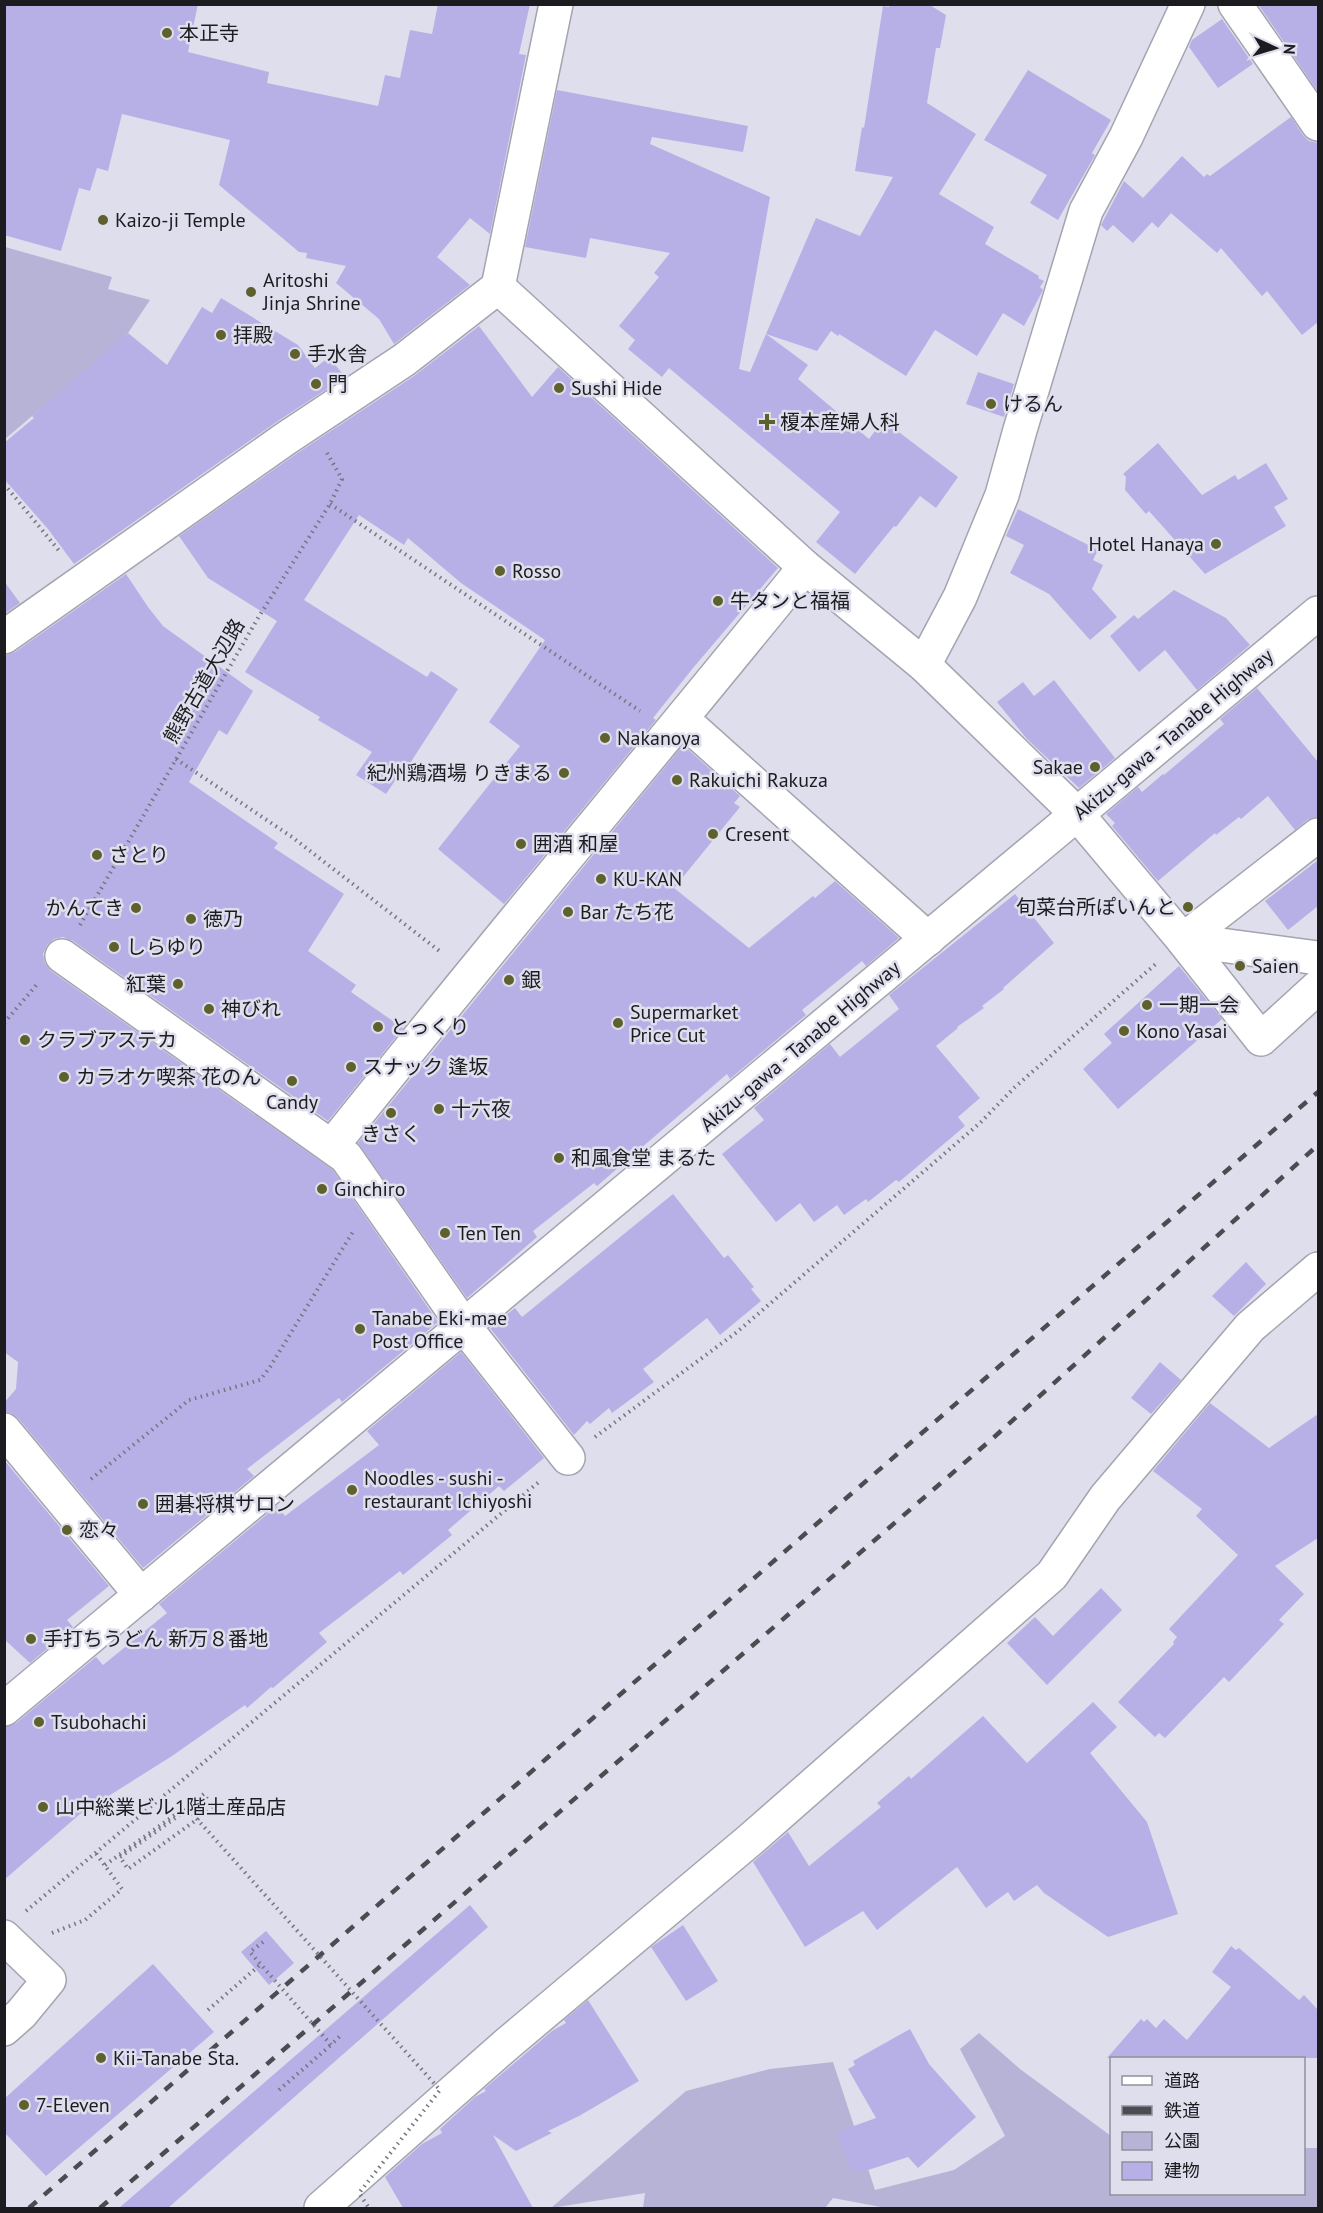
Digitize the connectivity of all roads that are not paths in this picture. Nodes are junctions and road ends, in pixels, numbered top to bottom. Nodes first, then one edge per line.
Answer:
1 (556, 4) edge
2 (1188, 4) edge
3 (1235, 4) edge
4 (1318, 124) edge
5 (498, 287) junction
6 (805, 567) junction
7 (1318, 613) edge
8 (4, 637) edge
9 (924, 665) junction
10 (676, 725) junction
11 (1077, 814) junction
12 (1318, 835) edge
13 (928, 939) junction
14 (1183, 940) junction
15 (62, 956) road end
16 (1318, 958) edge
17 (1318, 987) edge
18 (332, 1146) junction
19 (1318, 1269) edge
20 (464, 1326) junction
21 (4, 1430) edge
22 (568, 1458) dead end
23 (141, 1595) junction
24 (4, 1709) edge
25 (10, 1942) edge
26 (4, 2029) edge
27 (321, 2208) edge

1 - 5 street
2 - 9 street
3 - 4 street
5 - 6 street
5 - 8 street
6 - 9 street
6 - 10 street
7 - 11 street, Akizu-gawa - Tanabe Highway
9 - 11 street
10 - 13 street
10 - 18 street
11 - 13 street, Akizu-gawa - Tanabe Highway
11 - 14 street
12 - 14 street
13 - 20 street, Akizu-gawa - Tanabe Highway
14 - 16 street
14 - 17 street
15 - 18 street
18 - 20 street
19 - 27 street
20 - 22 street
20 - 23 street, Akizu-gawa - Tanabe Highway
21 - 23 street
23 - 24 street, Akizu-gawa - Tanabe Highway
25 - 26 street

